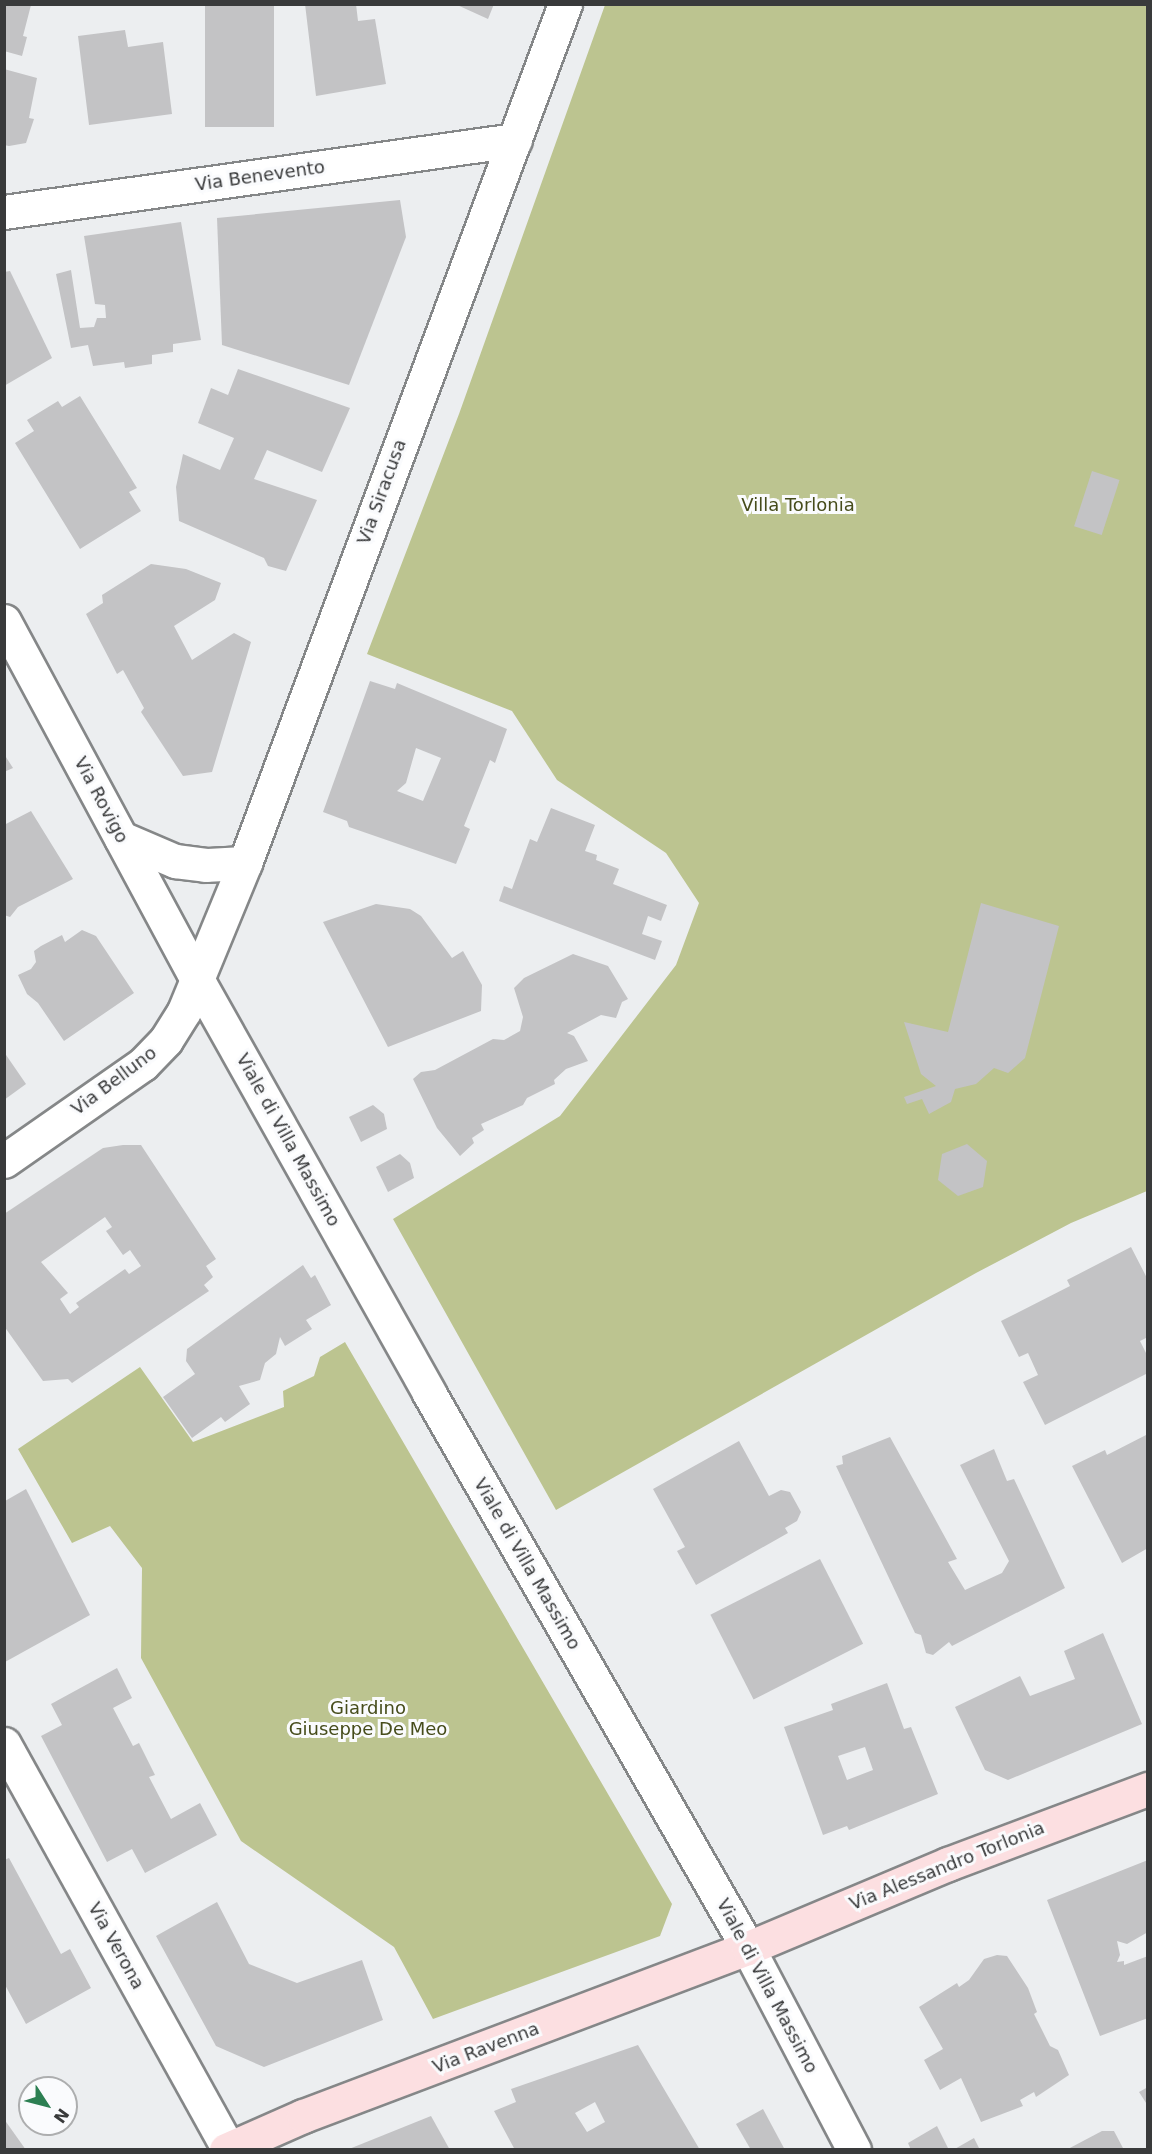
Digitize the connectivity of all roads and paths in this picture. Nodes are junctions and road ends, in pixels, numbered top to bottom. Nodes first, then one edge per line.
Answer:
1 (565, 4) edge
2 (515, 140) junction
3 (4, 212) edge
4 (4, 621) edge
5 (121, 838) junction
6 (245, 863) junction
7 (197, 979) junction
8 (4, 1161) edge
9 (4, 1744) edge
10 (1148, 1789) edge
11 (748, 1948) junction
12 (228, 2149) edge
13 (854, 2150) edge

1 - 2 street, Via Siracusa
2 - 3 street, Via Benevento
2 - 6 street, Via Siracusa
4 - 5 street, Via Rovigo
5 - 6 street
5 - 7 street, Via Rovigo
6 - 7 street, Via Siracusa
7 - 8 street, Via Belluno
7 - 11 street, Viale di Villa Massimo
9 - 12 street, Via Verona
10 - 11 street, Via Alessandro Torlonia
11 - 12 street, Via Ravenna
11 - 13 street, Viale di Villa Massimo

